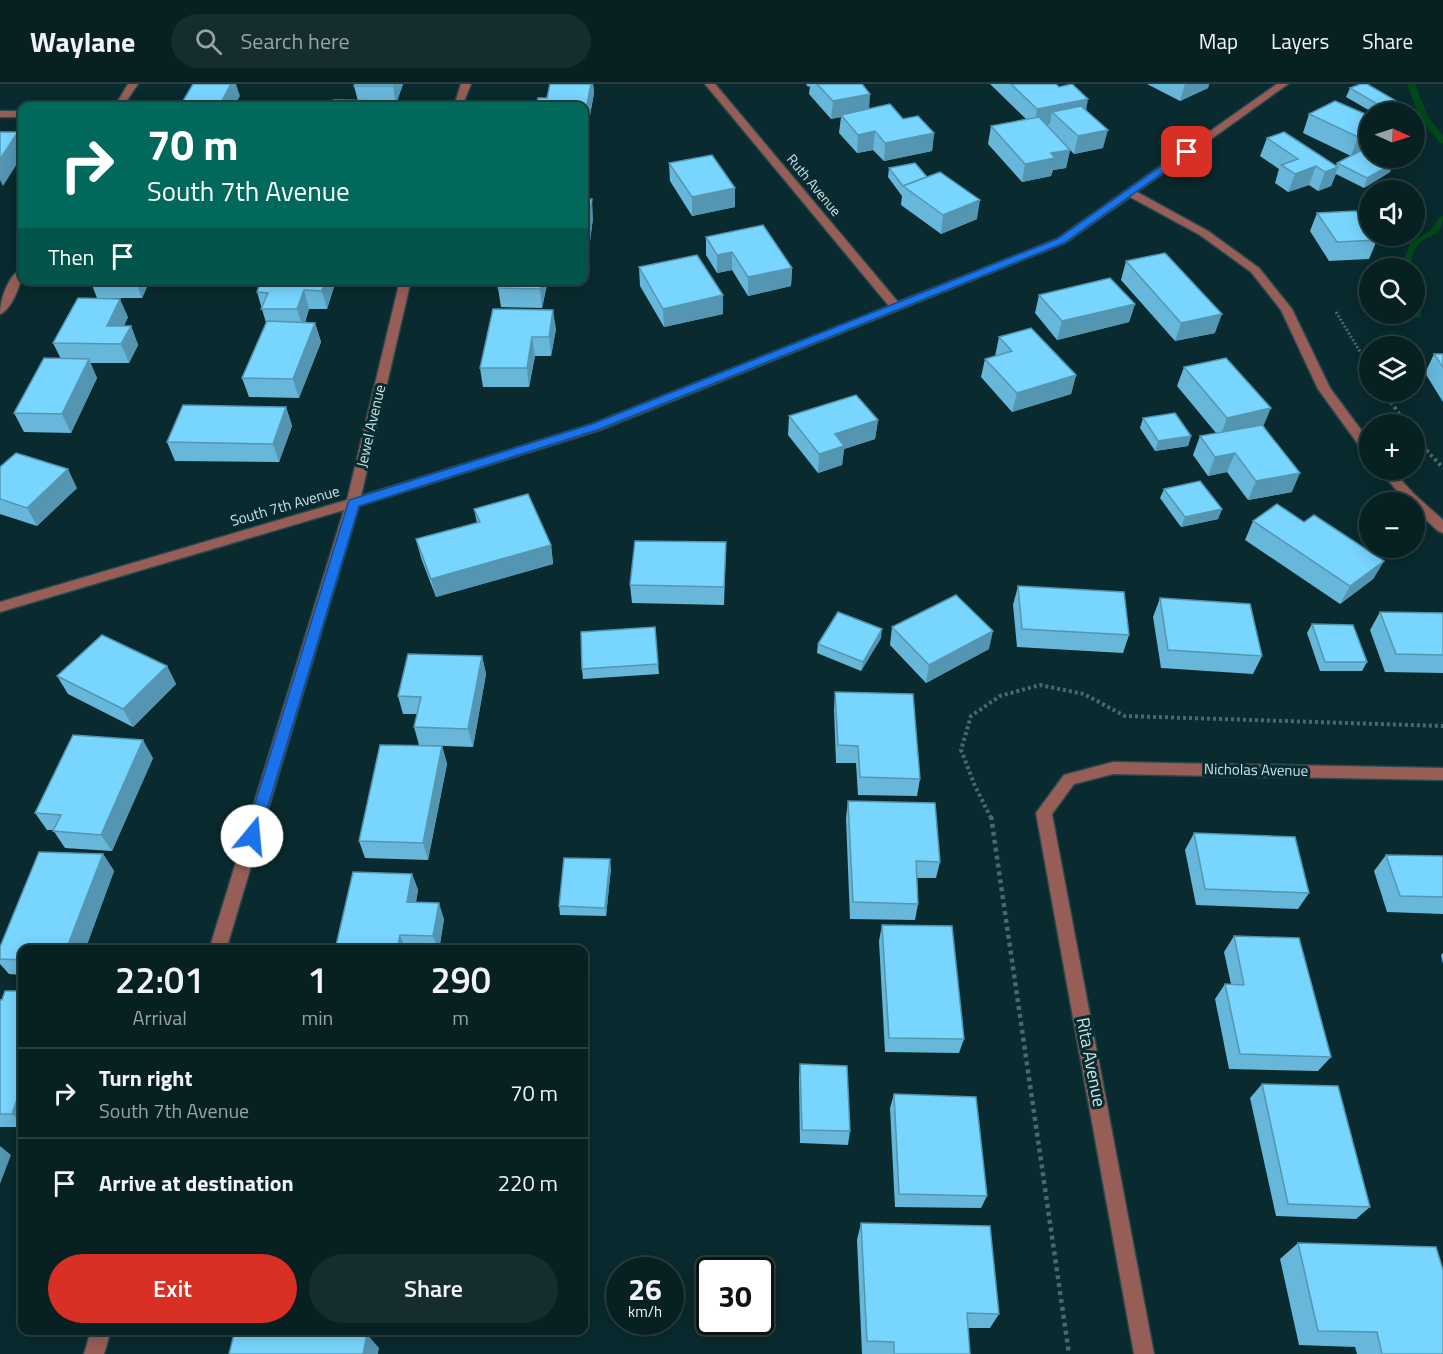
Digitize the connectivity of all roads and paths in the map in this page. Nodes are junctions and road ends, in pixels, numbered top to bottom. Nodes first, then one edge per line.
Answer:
1 (133, 84) edge
2 (466, 84) edge
3 (710, 84) edge
4 (1283, 84) edge
5 (122, 102) edge
6 (460, 102) edge
7 (0, 114) edge
8 (18, 114) edge
9 (1130, 194) junction
10 (18, 279) edge
11 (404, 285) edge
12 (895, 306) junction
13 (0, 311) edge
14 (1336, 312) dead end
15 (1359, 350) edge
16 (1359, 437) edge
17 (1425, 449) edge
18 (1443, 468) edge
19 (1394, 480) edge
20 (353, 503) junction
21 (1443, 528) edge
22 (0, 607) edge
23 (1443, 726) edge
24 (1443, 774) edge
25 (1070, 779) joint
26 (219, 945) edge
27 (100, 1335) edge
28 (94, 1354) edge
29 (1069, 1354) edge
30 (1144, 1354) edge

1 - 5 street
2 - 6 street
3 - 12 street, Ruth Avenue
4 - 9 street, South 7th Avenue
7 - 8 street
9 - 12 street, South 7th Avenue
9 - 16 street
10 - 13 street
11 - 20 street, Jewel Avenue
12 - 20 street, South 7th Avenue
14 - 15 path
17 - 18 path
19 - 21 street
20 - 22 street, South 7th Avenue
20 - 26 street, Jewel Avenue
23 - 29 path
24 - 25 street, Nicholas Avenue
25 - 30 street, Rita Avenue
27 - 28 street

